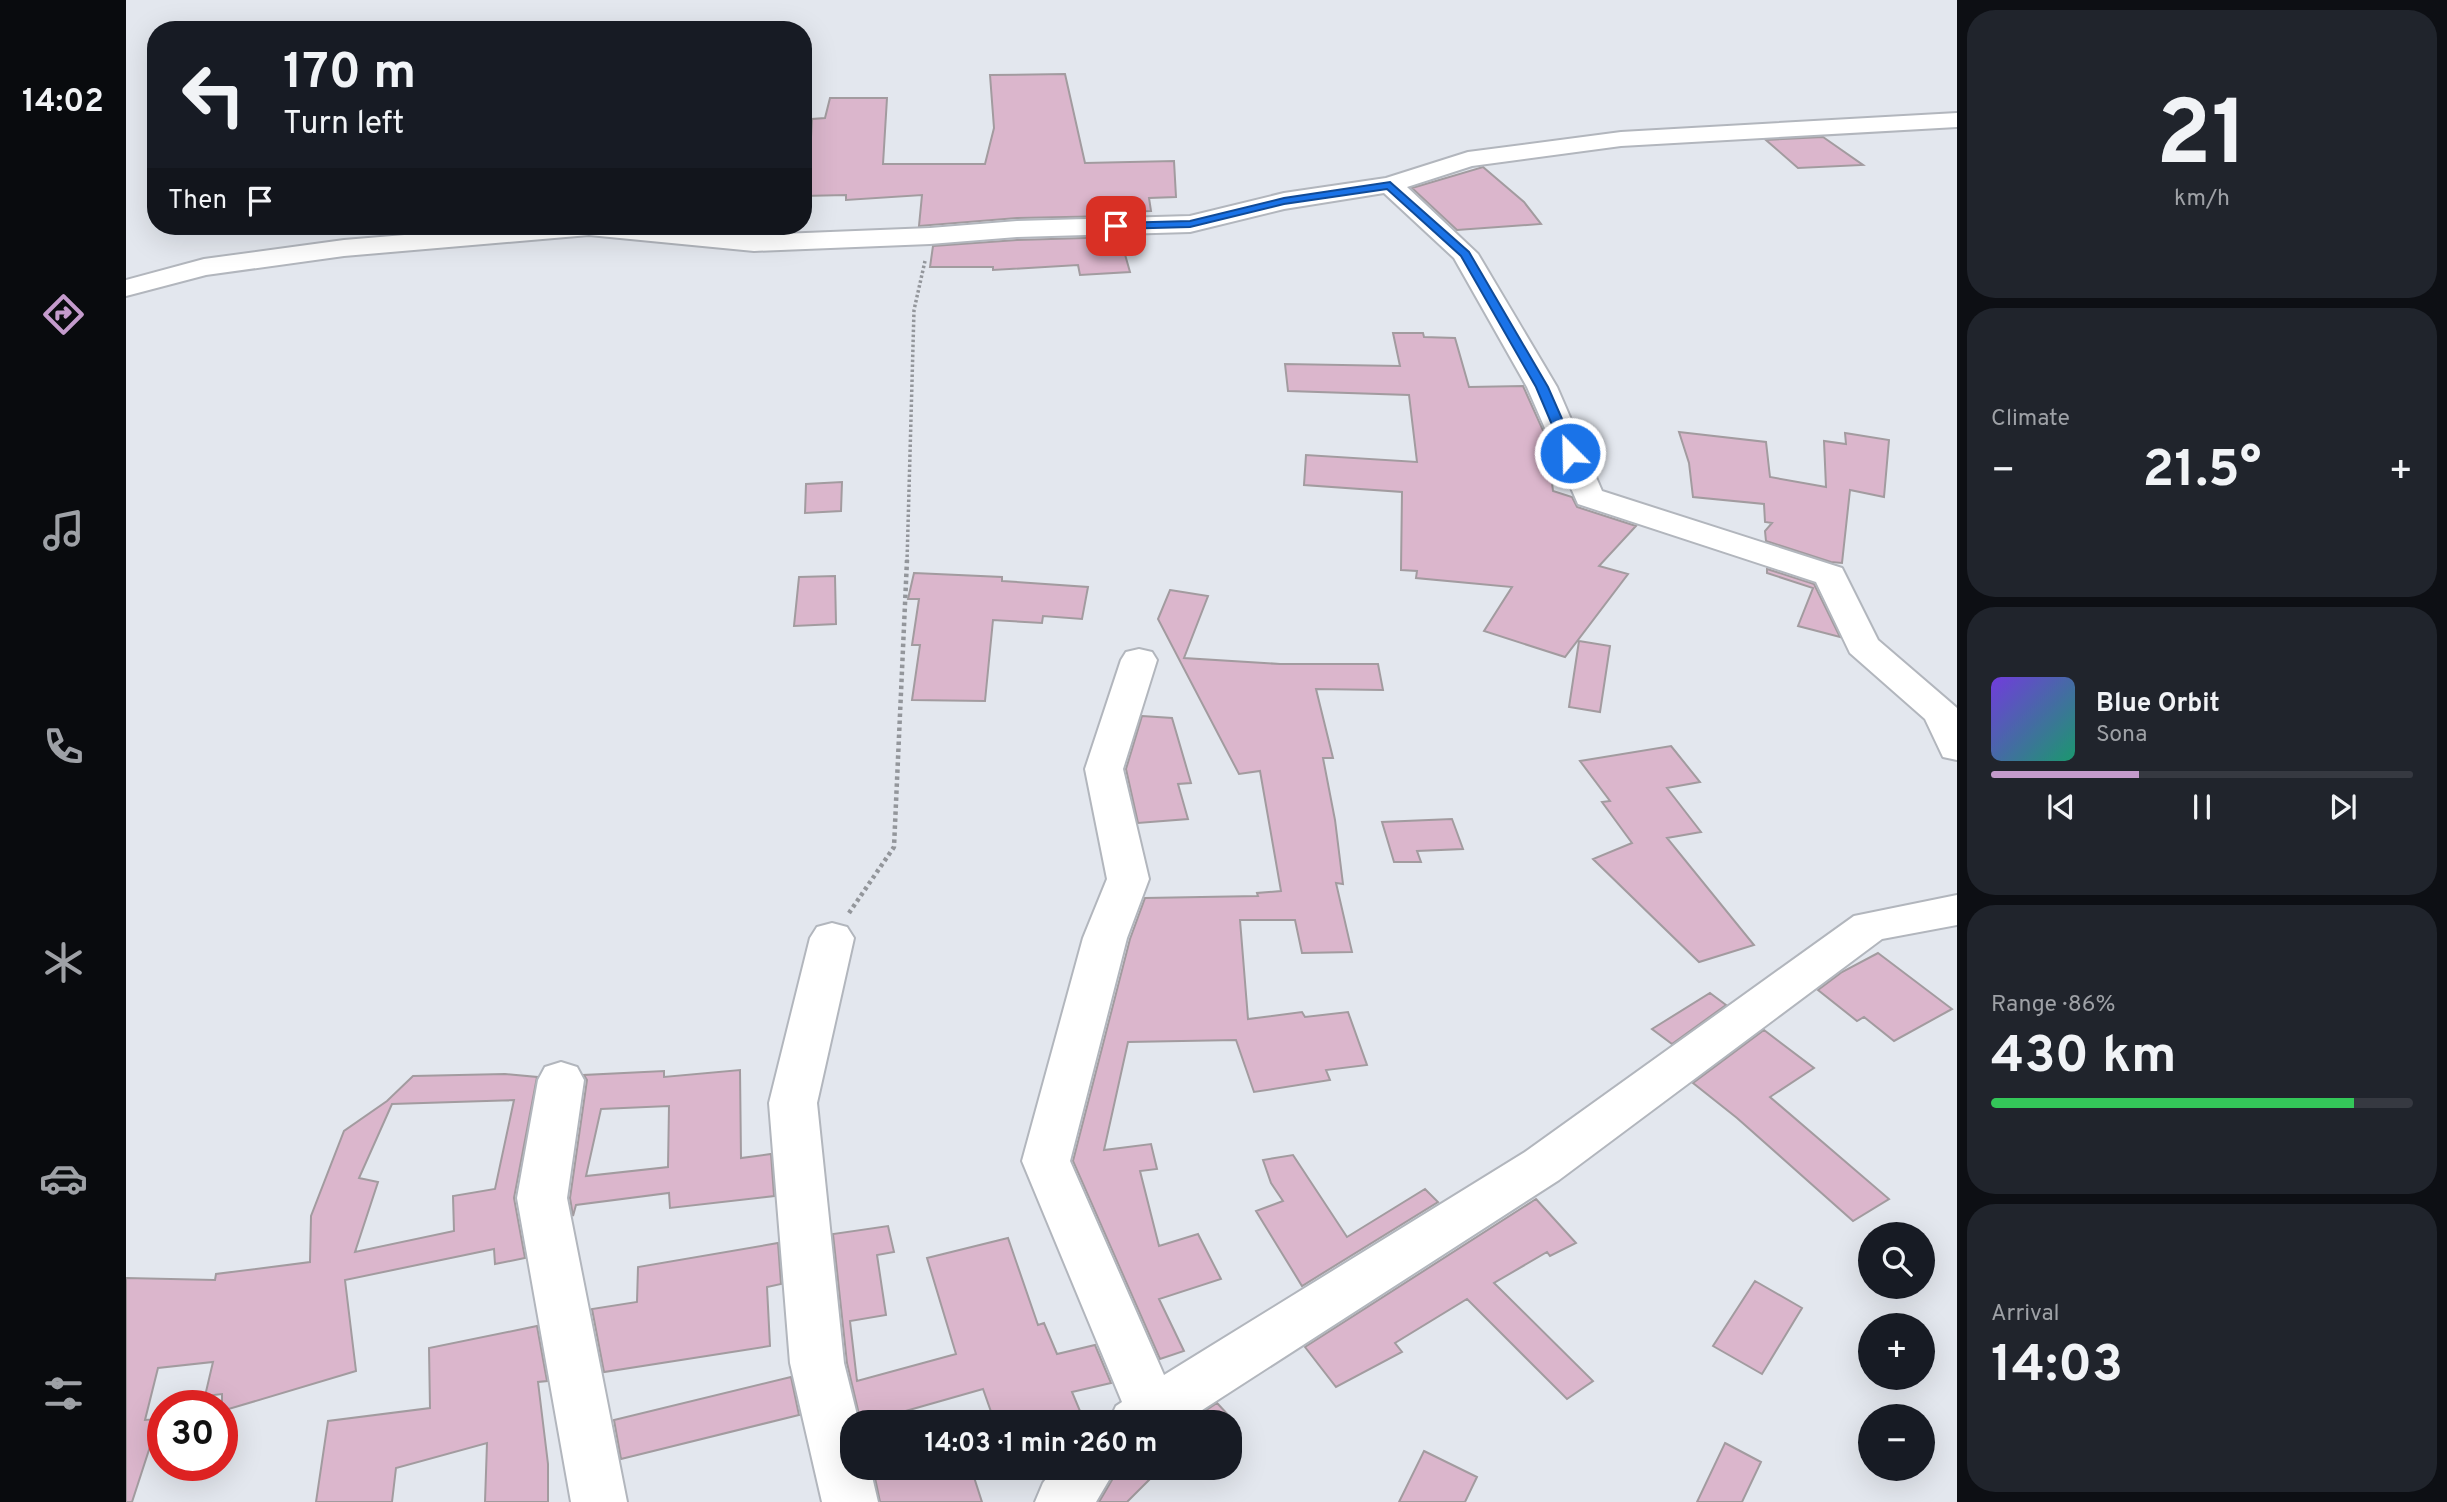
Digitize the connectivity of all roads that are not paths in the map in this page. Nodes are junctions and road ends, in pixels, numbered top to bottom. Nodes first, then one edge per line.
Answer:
1 (1957, 120) edge
2 (1390, 185) junction
3 (496, 235) edge
4 (672, 235) edge
5 (126, 288) edge
6 (1139, 660) dead end
7 (1957, 748) edge
8 (1957, 910) edge
9 (832, 938) road end
10 (561, 1080) dead end
11 (1141, 1410) edge
12 (1155, 1410) edge
13 (1079, 1480) edge
14 (599, 1502) edge
15 (850, 1502) edge
16 (1063, 1502) edge

1 - 2 street
2 - 4 street
2 - 7 street
3 - 5 street
6 - 11 street
8 - 12 street
9 - 15 street
10 - 14 street
13 - 16 street

